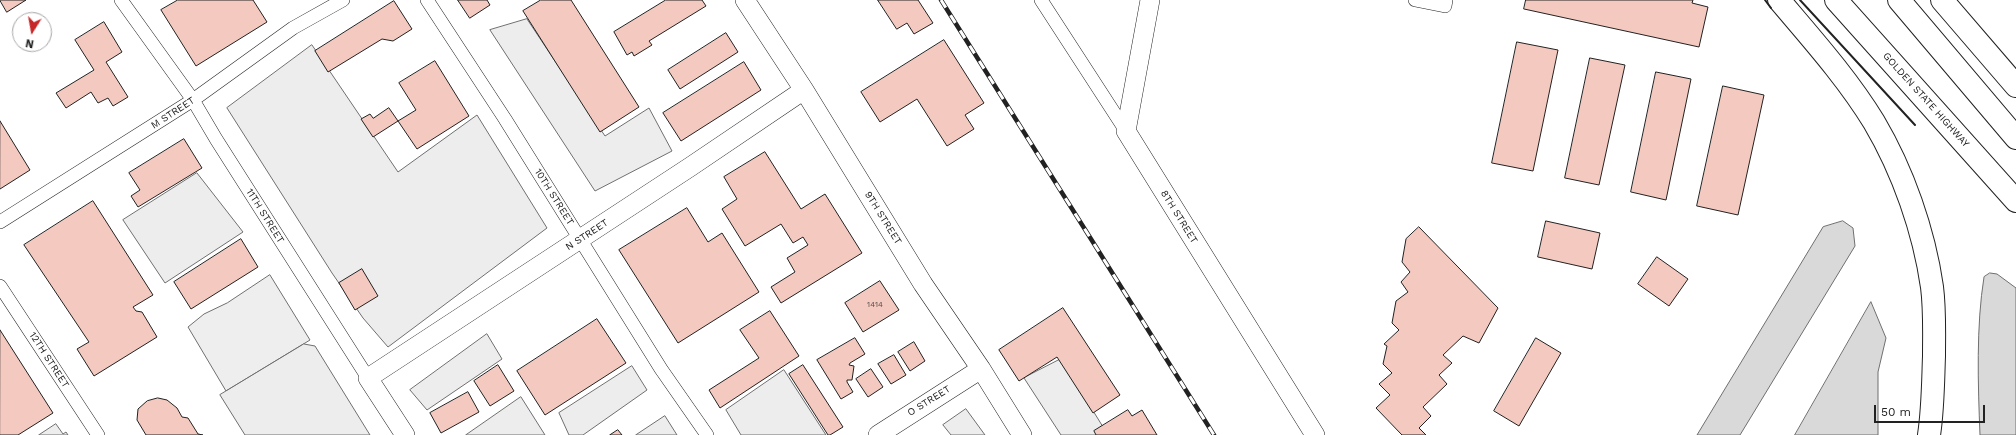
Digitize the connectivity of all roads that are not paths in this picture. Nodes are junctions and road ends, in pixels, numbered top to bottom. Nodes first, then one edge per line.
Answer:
1 (121, 0) edge
2 (343, 0) edge
3 (427, 0) edge
4 (745, 0) edge
5 (1040, 0) edge
6 (1150, 0) edge
7 (1415, 0) edge
8 (1779, 0) edge
9 (1836, 0) edge
10 (1899, 0) edge
11 (1942, 0) edge
12 (1446, 3) edge
13 (2016, 86) edge
14 (804, 90) junction
15 (193, 100) junction
16 (1126, 131) junction
17 (2016, 138) edge
18 (2016, 201) edge
19 (0, 222) edge
20 (580, 240) junction
21 (0, 286) edge
22 (981, 369) junction
23 (368, 378) junction
24 (98, 435) edge
25 (405, 435) edge
26 (707, 435) edge
27 (878, 435) edge
28 (1022, 435) edge
29 (1315, 435) edge
30 (1929, 435) edge

1 - 15 street, 11TH STREET
2 - 15 street, M STREET
3 - 20 street, 10TH STREET
4 - 14 street, 9TH STREET
5 - 16 street, 8TH STREET
6 - 16 street
7 - 12 street
8 - 30 highway
9 - 18 highway, GOLDEN STATE HIGHWAY
10 - 17 highway
11 - 13 highway
14 - 20 street, N STREET
14 - 22 street, 9TH STREET
15 - 19 street, M STREET
15 - 23 street, 11TH STREET
16 - 29 street, 8TH STREET
20 - 23 street, N STREET
20 - 26 street, 10TH STREET
21 - 24 street, 12TH STREET
22 - 27 street, O STREET
22 - 28 street, 9TH STREET
23 - 25 street, 11TH STREET

